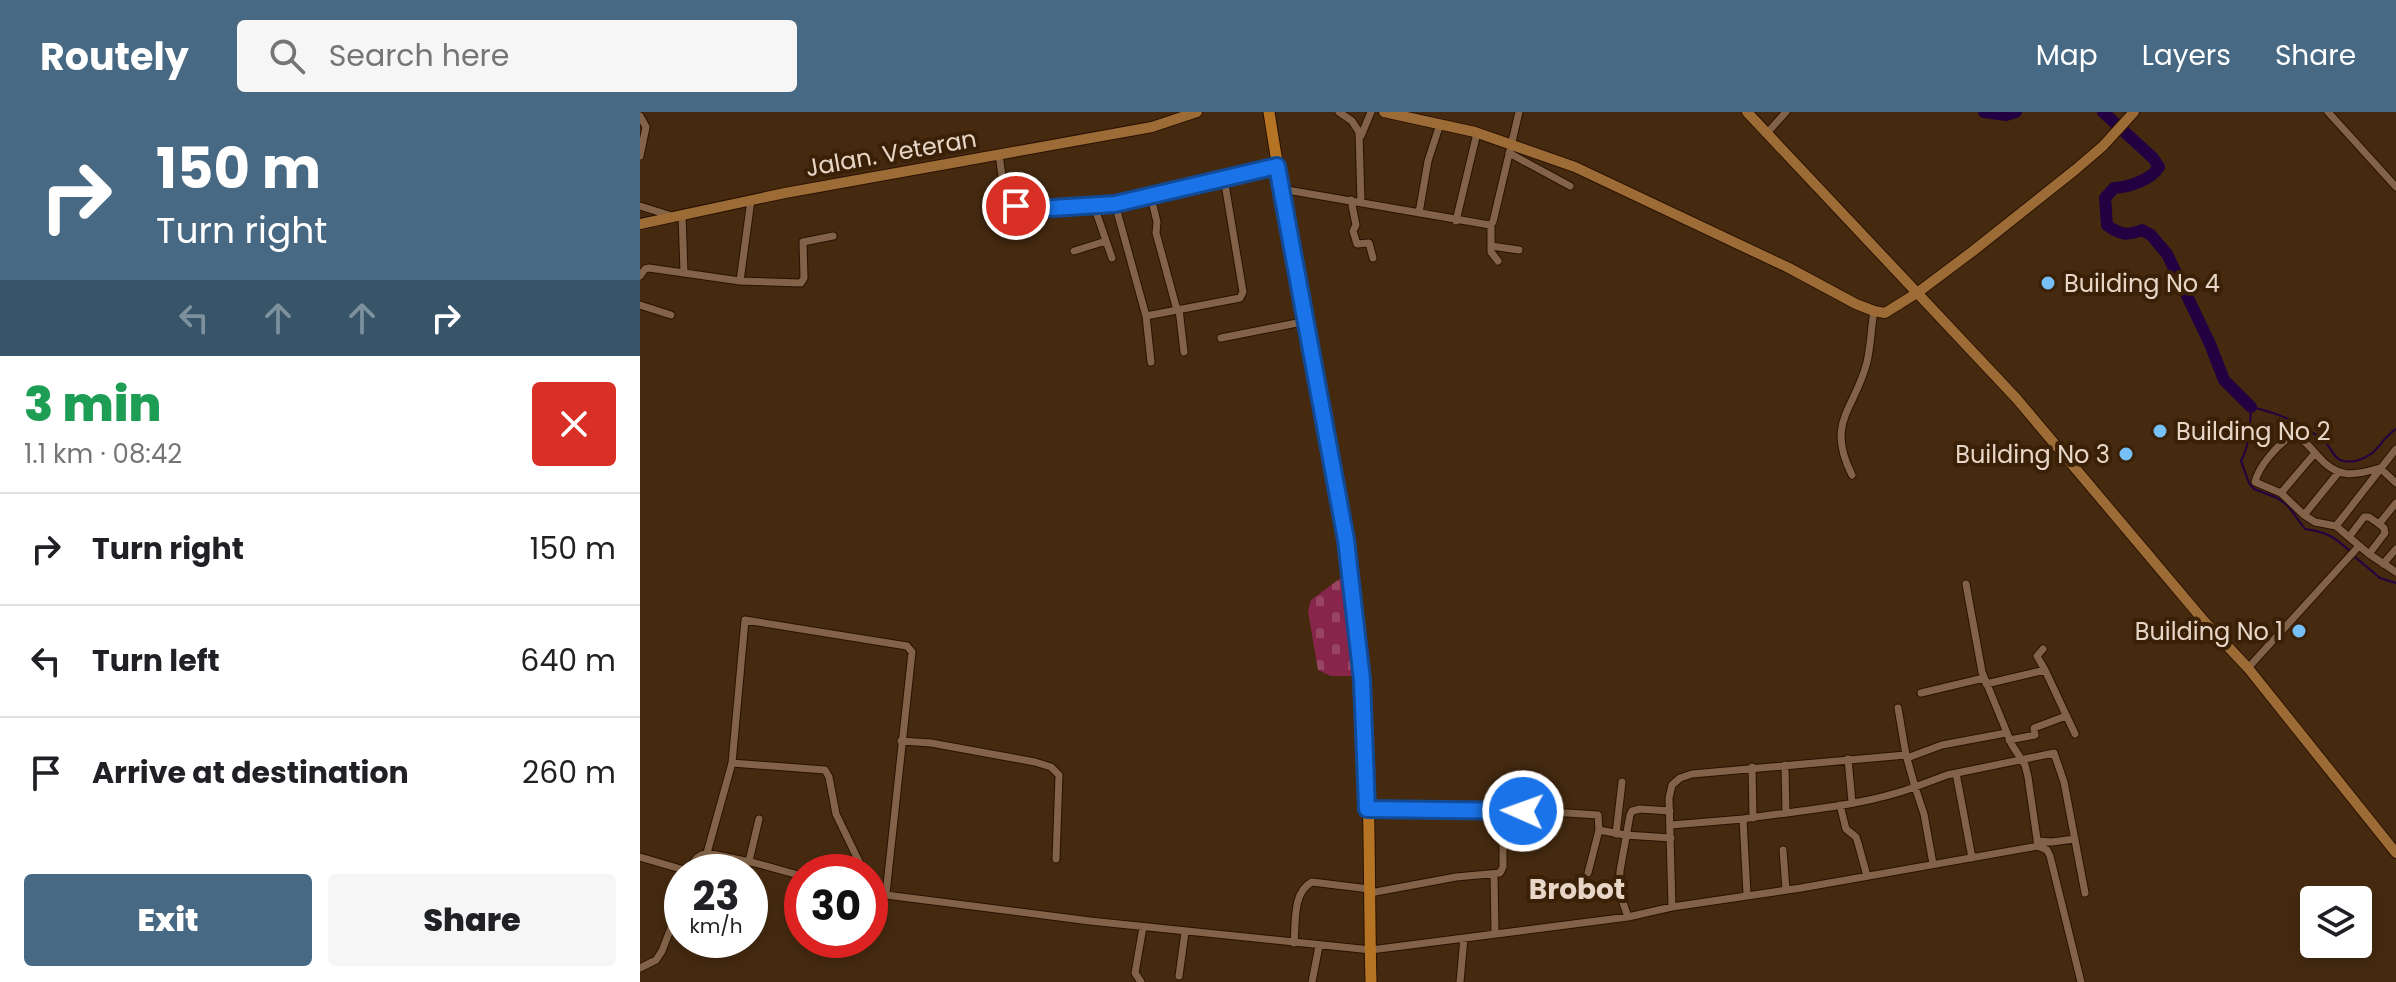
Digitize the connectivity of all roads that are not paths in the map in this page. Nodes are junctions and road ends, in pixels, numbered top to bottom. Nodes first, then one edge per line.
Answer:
1 (1197, 112) edge
2 (1269, 112) edge
3 (1339, 112) edge
4 (1371, 112) edge
5 (1384, 112) edge
6 (1519, 112) edge
7 (1747, 112) edge
8 (1786, 112) edge
9 (2134, 112) edge
10 (2328, 112) edge
11 (640, 116) edge
12 (1440, 124) junction
13 (1477, 133) junction
14 (1767, 133) junction
15 (1360, 137) junction
16 (1511, 148) junction
17 (999, 154) junction
18 (640, 156) edge
19 (1277, 166) junction
20 (1224, 178) junction
21 (1570, 186) dead end
22 (2396, 187) edge
23 (1281, 189) junction
24 (1151, 197) junction
25 (751, 200) junction
26 (1351, 200) junction
27 (1361, 202) junction
28 (1115, 204) junction
29 (640, 206) edge
30 (1094, 206) junction
31 (1419, 213) junction
32 (678, 216) junction
33 (1456, 221) junction
34 (640, 224) edge
35 (1491, 224) junction
36 (833, 236) dead end
37 (1106, 241) junction
38 (1491, 246) junction
39 (1519, 250) dead end
40 (1074, 251) dead end
41 (1112, 258) dead end
42 (1373, 258) dead end
43 (1498, 261) dead end
44 (684, 272) junction
45 (640, 276) edge
46 (740, 281) junction
47 (1917, 293) junction
48 (640, 305) edge
49 (1178, 309) junction
50 (1874, 311) junction
51 (671, 315) dead end
52 (1146, 316) junction
53 (1307, 321) junction
54 (1221, 338) dead end
55 (1184, 352) dead end
56 (1151, 362) dead end
57 (2396, 449) edge
58 (2315, 453) junction
59 (2380, 468) junction
60 (2338, 473) junction
61 (1852, 475) dead end
62 (2396, 483) edge
63 (2281, 493) junction
64 (2396, 503) edge
65 (2304, 515) junction
66 (2379, 524) junction
67 (2336, 526) junction
68 (2349, 537) junction
69 (2359, 546) junction
70 (2396, 549) edge
71 (2369, 554) junction
72 (2383, 564) junction
73 (2396, 572) edge
74 (1966, 584) dead end
75 (2204, 621) junction
76 (2154, 626) dead end
77 (2043, 649) dead end
78 (2248, 668) junction
79 (2045, 670) junction
80 (1985, 681) junction
81 (1921, 693) dead end
82 (1898, 708) dead end
83 (2066, 716) junction
84 (2075, 734) dead end
85 (2008, 736) junction
86 (901, 741) junction
87 (1907, 756) junction
88 (1848, 759) junction
89 (2022, 760) junction
90 (732, 763) junction
91 (1785, 765) junction
92 (1752, 767) junction
93 (1956, 773) junction
94 (1622, 782) dead end
95 (1915, 787) junction
96 (1852, 802) junction
97 (1840, 805) junction
98 (1367, 809) junction
99 (1503, 809) junction
100 (1670, 811) junction
101 (1786, 813) junction
102 (1753, 818) junction
103 (759, 819) dead end
104 (1743, 819) junction
105 (1671, 825) junction
106 (1599, 830) junction
107 (1616, 834) junction
108 (1625, 835) junction
109 (1671, 838) junction
110 (2075, 839) junction
111 (2038, 844) junction
112 (1783, 850) dead end
113 (707, 853) junction
114 (2396, 853) edge
115 (703, 854) edge
116 (712, 854) edge
117 (751, 854) edge
118 (855, 854) edge
119 (640, 857) edge
120 (1972, 858) junction
121 (1056, 859) dead end
122 (664, 864) edge
123 (1933, 864) junction
124 (1588, 873) dead end
125 (888, 874) edge
126 (1494, 874) junction
127 (1867, 876) junction
128 (1786, 890) junction
129 (1370, 891) junction
130 (2085, 893) dead end
131 (888, 894) edge
132 (1747, 894) junction
133 (1672, 907) junction
134 (1628, 917) junction
135 (1143, 927) junction
136 (1185, 932) junction
137 (1495, 934) junction
138 (1464, 938) junction
139 (1294, 943) junction
140 (664, 946) edge
141 (1319, 946) junction
142 (1371, 950) junction
143 (640, 968) edge
144 (1179, 976) dead end
145 (1141, 982) edge
146 (1312, 982) edge
147 (1371, 982) edge
148 (1460, 982) edge
149 (2081, 982) edge

1 - 17 street, Jalan. Veteran
2 - 19 main road
3 - 15 street
4 - 15 street
5 - 12 street
6 - 16 street
7 - 14 street
8 - 14 street
9 - 47 street
10 - 22 street
11 - 18 street
12 - 13 street
12 - 31 street
13 - 16 street
13 - 33 street
14 - 47 street
15 - 27 street
16 - 21 street
16 - 35 street
16 - 50 street
17 - 25 street, Jalan. Veteran
17 - 30 street
19 - 20 street
19 - 23 main road
20 - 24 street
20 - 49 street
23 - 26 street
23 - 53 main road
24 - 28 street
24 - 49 street
25 - 32 street, Jalan. Veteran
25 - 46 street
26 - 27 street
26 - 42 street
27 - 31 street
28 - 30 street
28 - 52 street
29 - 32 street
30 - 37 street
31 - 33 street
32 - 34 street, Jalan. Veteran
32 - 44 street
33 - 35 street
35 - 38 street
36 - 46 street
37 - 40 street
37 - 41 street
38 - 39 street
38 - 43 street
44 - 45 street
44 - 46 street
47 - 50 street
47 - 75 street
48 - 51 street
49 - 52 street
49 - 55 street
50 - 61 street
52 - 56 street
53 - 54 street
53 - 98 main road
57 - 59 street
58 - 60 street
58 - 63 street
58 - 63 street
59 - 60 street
59 - 62 street
59 - 67 street
60 - 65 street
63 - 65 street
64 - 66 street
65 - 67 street
66 - 68 street
66 - 71 street
67 - 68 street
68 - 69 street
69 - 71 street
69 - 78 street
70 - 72 street
71 - 72 street
72 - 73 street
74 - 80 street
75 - 76 street
75 - 78 street
77 - 79 street
78 - 114 street
79 - 80 street
79 - 83 street
80 - 81 street
80 - 85 street
82 - 87 street
83 - 84 street
83 - 85 street
85 - 87 street
85 - 89 street
86 - 90 street
86 - 121 street
86 - 125 street
87 - 88 street
87 - 95 street
88 - 91 street
88 - 96 street
89 - 93 street
89 - 110 street
89 - 111 street
90 - 113 street
90 - 118 street
91 - 92 street
91 - 101 street
92 - 100 street
92 - 102 street
93 - 95 street
93 - 120 street
94 - 107 street
95 - 96 street
95 - 123 street
96 - 97 street
97 - 101 street
97 - 127 street
98 - 99 street
98 - 129 main road
99 - 106 street
99 - 126 street
100 - 105 street
100 - 108 street
101 - 102 street
102 - 104 street
103 - 117 street
104 - 105 street
104 - 132 street
105 - 109 street
106 - 107 street
106 - 124 street
107 - 108 street
108 - 109 street
108 - 134 street
109 - 133 street
110 - 111 street
110 - 130 street
111 - 120 street
111 - 149 street
112 - 128 street
113 - 115 street
113 - 116 street
119 - 122 street
120 - 123 street
123 - 127 street
126 - 129 street
126 - 137 street
127 - 128 street
128 - 132 street
129 - 139 street
129 - 142 main road
131 - 135 street
132 - 133 street
133 - 134 street
134 - 137 street
135 - 136 street
135 - 145 street
136 - 139 street
136 - 144 street
137 - 138 street
138 - 142 street
138 - 148 street
139 - 141 street
140 - 143 street
141 - 142 street
141 - 146 street
142 - 147 main road

